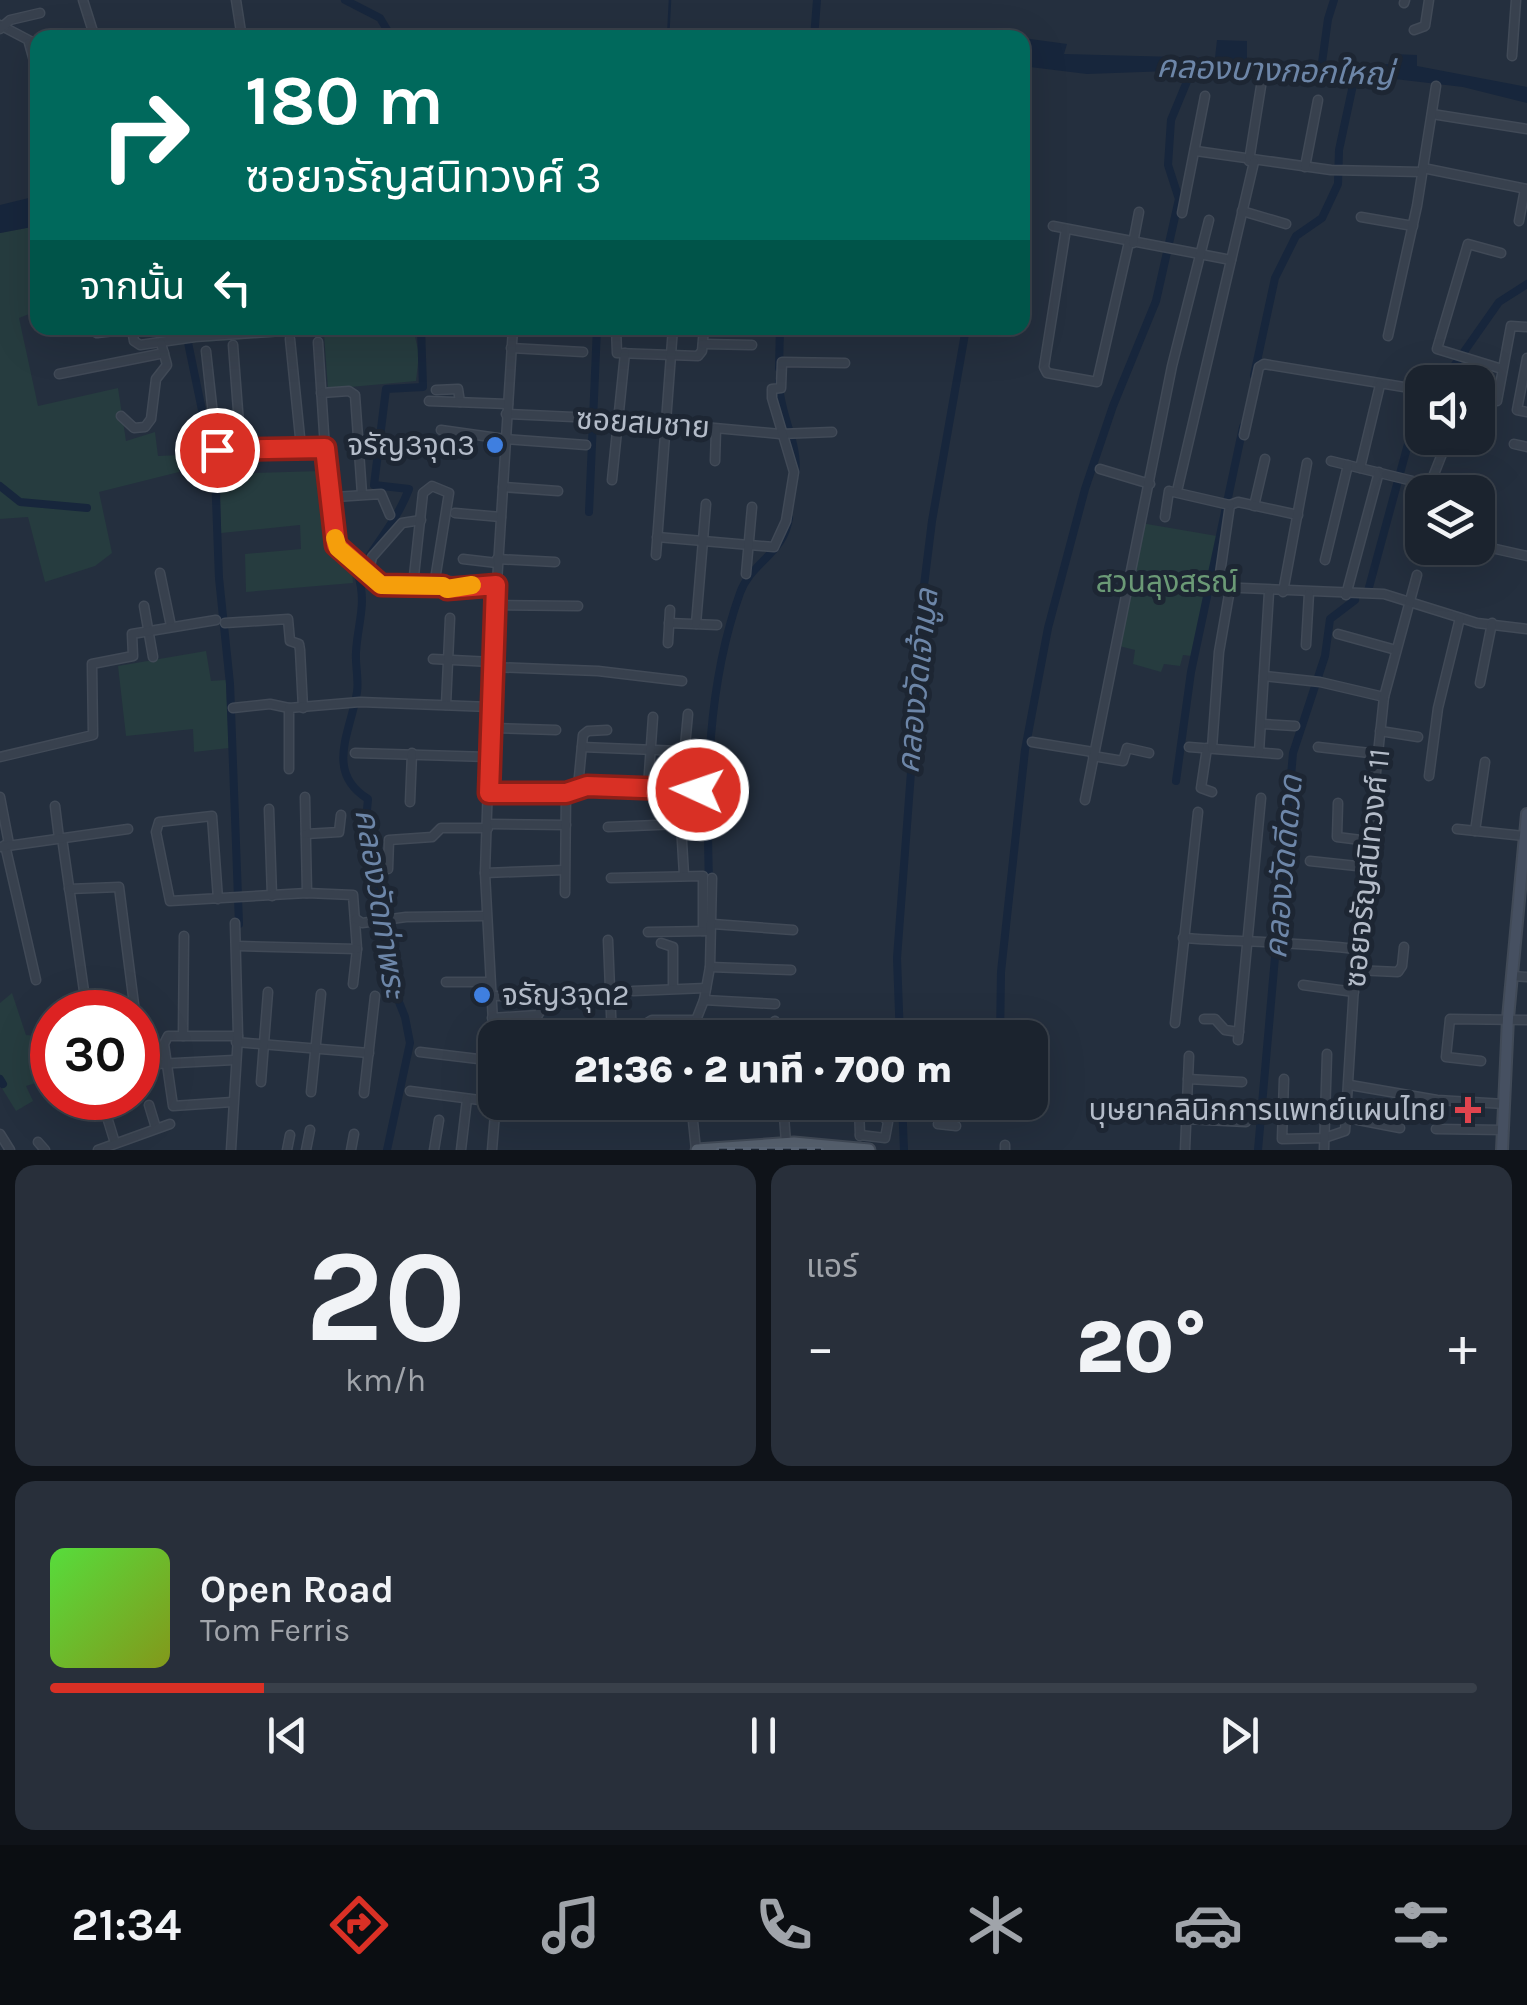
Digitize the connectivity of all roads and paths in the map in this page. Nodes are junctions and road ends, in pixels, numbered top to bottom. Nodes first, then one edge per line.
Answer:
1 (83, 0) edge
2 (236, 0) edge
3 (1429, 0) edge
4 (1516, 0) edge
5 (40, 13) dead end
6 (0, 26) edge
7 (92, 30) edge
8 (241, 30) edge
9 (1414, 30) dead end
10 (30, 42) edge
11 (1512, 56) dead end
12 (1262, 80) dead end
13 (1436, 86) dead end
14 (1205, 96) dead end
15 (1318, 100) dead end
16 (1432, 114) junction
17 (1527, 129) edge
18 (1196, 152) junction
19 (1251, 161) junction
20 (1305, 167) junction
21 (1423, 170) junction
22 (1526, 188) edge
23 (1242, 210) junction
24 (1139, 212) dead end
25 (1182, 214) dead end
26 (1362, 217) dead end
27 (1208, 220) dead end
28 (1519, 221) dead end
29 (1286, 224) dead end
30 (1053, 226) dead end
31 (1413, 226) junction
32 (1066, 229) junction
33 (1131, 243) junction
34 (1502, 253) dead end
35 (1202, 255) junction
36 (1231, 260) junction
37 (1527, 326) edge
38 (134, 335) edge
39 (224, 335) edge
40 (512, 335) edge
41 (617, 335) edge
42 (672, 335) edge
43 (704, 335) edge
44 (1388, 336) dead end
45 (290, 340) dead end
46 (318, 342) dead end
47 (703, 344) junction
48 (234, 345) dead end
49 (752, 346) dead end
50 (163, 348) junction
51 (512, 348) junction
52 (206, 350) dead end
53 (583, 352) dead end
54 (625, 353) junction
55 (671, 354) junction
56 (1527, 358) edge
57 (845, 363) dead end
58 (1503, 366) junction
59 (1525, 372) edge
60 (59, 374) dead end
61 (1380, 385) junction
62 (1405, 388) edge
63 (436, 390) dead end
64 (321, 393) junction
65 (429, 401) dead end
66 (1497, 401) dead end
67 (460, 402) junction
68 (508, 404) junction
69 (1522, 410) edge
70 (506, 414) junction
71 (121, 416) dead end
72 (617, 419) junction
73 (664, 426) junction
74 (716, 429) junction
75 (441, 430) dead end
76 (784, 432) junction
77 (832, 432) dead end
78 (1244, 435) dead end
79 (504, 439) junction
80 (1514, 444) dead end
81 (586, 445) dead end
82 (301, 447) junction
83 (1527, 447) edge
84 (325, 448) junction
85 (241, 450) junction
86 (1265, 459) dead end
87 (715, 461) dead end
88 (1332, 462) dead end
89 (1308, 463) dead end
90 (1348, 465) junction
91 (1360, 468) junction
92 (1100, 469) dead end
93 (1379, 472) junction
94 (612, 480) dead end
95 (1405, 480) edge
96 (1150, 484) junction
97 (503, 487) junction
98 (1178, 487) dead end
99 (558, 491) dead end
100 (362, 494) junction
101 (332, 500) junction
102 (706, 504) dead end
103 (1226, 505) junction
104 (1254, 506) junction
105 (752, 507) dead end
106 (455, 513) dead end
107 (390, 515) dead end
108 (1298, 515) junction
109 (500, 517) junction
110 (1165, 517) dead end
111 (421, 520) junction
112 (657, 537) junction
113 (703, 541) junction
114 (748, 545) junction
115 (1495, 549) edge
116 (656, 554) dead end
117 (1527, 556) edge
118 (462, 559) dead end
119 (1325, 560) dead end
120 (497, 561) junction
121 (555, 562) dead end
122 (160, 574) dead end
123 (366, 574) junction
124 (746, 574) dead end
125 (1417, 575) dead end
126 (496, 585) junction
127 (413, 586) junction
128 (439, 586) junction
129 (1230, 589) junction
130 (1269, 592) junction
131 (1282, 592) junction
132 (1309, 594) junction
133 (1346, 595) junction
134 (1409, 601) junction
135 (495, 605) junction
136 (144, 606) dead end
137 (578, 606) dead end
138 (670, 610) dead end
139 (450, 618) dead end
140 (1460, 618) junction
141 (669, 623) junction
142 (1492, 623) junction
143 (696, 624) junction
144 (717, 625) dead end
145 (171, 626) junction
146 (1527, 629) edge
147 (148, 630) junction
148 (1338, 634) dead end
149 (668, 644) dead end
150 (1306, 646) dead end
151 (1396, 650) junction
152 (153, 657) dead end
153 (433, 659) dead end
154 (448, 660) junction
155 (492, 664) junction
156 (1264, 676) junction
157 (682, 681) dead end
158 (1480, 683) dead end
159 (1384, 698) junction
160 (446, 705) junction
161 (490, 706) junction
162 (233, 708) dead end
163 (289, 708) junction
164 (303, 708) junction
165 (688, 714) dead end
166 (653, 718) dead end
167 (1262, 724) junction
168 (1295, 726) dead end
169 (491, 728) junction
170 (556, 730) dead end
171 (607, 730) dead end
172 (1380, 731) junction
173 (1418, 737) dead end
174 (1032, 742) dead end
175 (582, 747) junction
176 (1189, 747) dead end
177 (1318, 747) dead end
178 (1209, 748) junction
179 (649, 750) junction
180 (1260, 752) junction
181 (355, 753) dead end
182 (412, 753) junction
183 (1149, 753) dead end
184 (1093, 754) junction
185 (1278, 754) dead end
186 (1378, 754) junction
187 (0, 757) edge
188 (490, 757) junction
189 (1485, 762) dead end
190 (289, 769) dead end
191 (1429, 776) dead end
192 (578, 787) junction
193 (648, 788) junction
194 (698, 790) dead end
195 (1212, 792) dead end
196 (489, 793) junction
197 (566, 793) junction
198 (0, 797) edge
199 (304, 797) dead end
200 (1260, 798) dead end
201 (1085, 800) dead end
202 (410, 802) dead end
203 (1338, 803) dead end
204 (55, 806) dead end
205 (680, 808) dead end
206 (269, 809) dead end
207 (1198, 812) dead end
208 (341, 814) dead end
209 (1527, 814) edge
210 (681, 824) junction
211 (566, 825) junction
212 (488, 826) junction
213 (608, 828) dead end
214 (128, 829) dead end
215 (1458, 829) dead end
216 (1474, 831) junction
217 (306, 834) junction
218 (60, 838) junction
219 (1525, 840) edge
220 (1368, 841) junction
221 (5, 846) edge
222 (1310, 861) dead end
223 (1366, 866) junction
224 (388, 869) dead end
225 (564, 870) junction
226 (486, 873) junction
227 (684, 874) junction
228 (611, 878) dead end
229 (712, 878) dead end
230 (69, 889) junction
231 (564, 893) dead end
232 (308, 894) junction
233 (272, 896) junction
234 (218, 898) junction
235 (486, 916) junction
236 (356, 919) junction
237 (235, 922) dead end
238 (710, 929) junction
239 (793, 930) dead end
240 (648, 932) dead end
241 (184, 936) dead end
242 (1183, 938) junction
243 (608, 940) dead end
244 (661, 943) dead end
245 (1248, 944) junction
246 (238, 946) junction
247 (1404, 947) dead end
248 (356, 949) junction
249 (1357, 949) junction
250 (710, 967) junction
251 (791, 970) dead end
252 (1355, 970) junction
253 (1513, 976) junction
254 (1527, 978) edge
255 (36, 980) dead end
256 (446, 982) dead end
257 (490, 982) junction
258 (353, 984) dead end
259 (1302, 986) dead end
260 (672, 988) junction
261 (706, 988) junction
262 (84, 990) edge
263 (132, 990) edge
264 (633, 991) dead end
265 (268, 992) dead end
266 (1354, 992) junction
267 (321, 994) dead end
268 (375, 996) dead end
269 (491, 996) junction
270 (704, 1000) junction
271 (775, 1004) dead end
272 (492, 1018) joint
273 (1508, 1018) junction
274 (1204, 1019) dead end
275 (611, 1020) edge
276 (692, 1020) edge
277 (1527, 1020) edge
278 (1174, 1023) dead end
279 (183, 1036) junction
280 (237, 1039) junction
281 (264, 1042) junction
282 (316, 1047) junction
283 (420, 1052) dead end
284 (369, 1053) junction
285 (1327, 1054) dead end
286 (1189, 1056) dead end
287 (478, 1059) edge
288 (234, 1060) junction
289 (1482, 1061) dead end
290 (161, 1064) junction
291 (1284, 1079) dead end
292 (1188, 1080) junction
293 (261, 1082) dead end
294 (1242, 1082) dead end
295 (1350, 1086) junction
296 (410, 1091) dead end
297 (311, 1092) dead end
298 (364, 1093) dead end
299 (467, 1099) junction
300 (478, 1100) edge
301 (232, 1102) junction
302 (1505, 1104) junction
303 (1348, 1118) junction
304 (1187, 1119) junction
305 (108, 1120) edge
306 (154, 1120) edge
307 (438, 1120) dead end
308 (494, 1120) edge
309 (693, 1120) edge
310 (785, 1120) edge
311 (886, 1120) edge
312 (1246, 1122) dead end
313 (170, 1124) dead end
314 (938, 1124) dead end
315 (956, 1126) dead end
316 (156, 1128) junction
317 (1400, 1128) dead end
318 (310, 1130) dead end
319 (1436, 1130) dead end
320 (1504, 1130) junction
321 (0, 1134) edge
322 (354, 1134) dead end
323 (290, 1135) dead end
324 (1324, 1138) junction
325 (38, 1142) dead end
326 (860, 1142) edge
327 (114, 1143) junction
328 (786, 1147) edge
329 (10, 1150) edge
330 (45, 1150) edge
331 (98, 1150) edge
332 (232, 1150) edge
333 (287, 1150) edge
334 (306, 1150) edge
335 (351, 1150) edge
336 (434, 1150) edge
337 (461, 1150) edge
338 (492, 1150) edge
339 (696, 1150) edge
340 (869, 1150) edge
341 (1185, 1150) edge
342 (1324, 1150) edge
343 (1502, 1150) edge

1 - 7 street
2 - 8 street
3 - 9 street
4 - 11 street
5 - 6 street
6 - 10 street
12 - 19 street
13 - 16 street
14 - 18 street
15 - 20 street
16 - 17 street
16 - 21 street
18 - 19 street
18 - 25 street
19 - 20 street
19 - 23 street
20 - 21 street
21 - 22 street
21 - 31 street
22 - 28 street
23 - 29 street
23 - 36 street
24 - 33 street
26 - 31 street
27 - 35 street
30 - 32 street
31 - 44 street
32 - 33 street
32 - 33 street
33 - 35 street
34 - 58 street
35 - 36 street
35 - 96 street
36 - 98 street
37 - 58 street
38 - 50 street
39 - 50 street
40 - 51 street
41 - 54 street
42 - 55 street
43 - 47 street
45 - 82 street
46 - 64 street
47 - 49 street
47 - 55 street
48 - 85 street
50 - 60 street
50 - 71 street
51 - 53 street
51 - 68 street
52 - 85 street
54 - 55 street
54 - 72 street
55 - 73 street
56 - 59 street
57 - 76 street
58 - 59 street
58 - 66 street
59 - 69 street
61 - 62 street
61 - 78 street
61 - 91 street
63 - 67 street
64 - 84 street
64 - 100 street
65 - 67 street
67 - 68 street
68 - 70 street
70 - 72 street, ซอยสมชาย
70 - 79 street
72 - 73 street, ซอยสมชาย
72 - 94 street
73 - 74 street, ซอยสมชาย
73 - 112 street
74 - 76 street, ซอยสมชาย
74 - 87 street
75 - 79 street
76 - 77 street, ซอยสมชาย
76 - 114 street
79 - 81 street
79 - 97 street
80 - 83 street
82 - 84 street
82 - 85 street
84 - 101 street
86 - 104 street
88 - 90 street
89 - 108 street
90 - 91 street
90 - 119 street
91 - 93 street
92 - 96 street
93 - 95 street
93 - 133 street
96 - 184 street
97 - 99 street
97 - 109 street
100 - 101 street
100 - 107 street
101 - 123 street
102 - 113 street
103 - 104 street
103 - 110 street
103 - 129 street
104 - 108 street
105 - 114 street
106 - 109 street
108 - 131 street
109 - 120 street
111 - 123 street
111 - 127 street
111 - 128 street
112 - 113 street
112 - 116 street
113 - 114 street
113 - 143 street
114 - 124 street
115 - 117 street
118 - 120 street
120 - 121 street
120 - 126 street
122 - 145 street
123 - 127 street
125 - 134 street, ซอยจรัญสนิทวงศ์ 11
126 - 128 street
126 - 135 street
127 - 128 street
129 - 130 street
129 - 178 street
130 - 131 street
130 - 156 street
131 - 132 street
132 - 133 street
132 - 150 street
133 - 134 street
134 - 140 street
134 - 151 street, ซอยจรัญสนิทวงศ์ 11
135 - 137 street
135 - 155 street
136 - 147 street
138 - 141 street
139 - 154 street
140 - 142 street
140 - 191 street
141 - 143 street
141 - 149 street
142 - 146 street
142 - 158 street
143 - 144 street
145 - 147 street
145 - 164 street
147 - 152 street
147 - 187 street
148 - 151 street
151 - 159 street, ซอยจรัญสนิทวงศ์ 11
153 - 154 street
154 - 155 street
154 - 160 street
155 - 157 street
155 - 161 street
156 - 159 street
156 - 167 street
159 - 172 street, ซอยจรัญสนิทวงศ์ 11
160 - 161 street
160 - 164 street
161 - 169 street
162 - 163 street
163 - 164 street
163 - 190 street
165 - 179 street
166 - 179 street
167 - 168 street
167 - 180 street
169 - 170 street
169 - 188 street
171 - 175 street
172 - 173 street
172 - 186 street, ซอยจรัญสนิทวงศ์ 11
174 - 184 street
175 - 179 street
175 - 192 street
176 - 178 street
177 - 186 street
178 - 180 street
178 - 195 street
179 - 193 street
180 - 185 street
181 - 182 street
182 - 188 street
182 - 202 street
183 - 184 street
184 - 201 street
186 - 220 street, ซอยจรัญสนิทวงศ์ 11
188 - 196 street
189 - 216 street
192 - 193 street
192 - 197 street
193 - 194 street
196 - 197 street
196 - 212 street
197 - 211 street
198 - 221 street
199 - 217 street
200 - 245 street
203 - 220 street
204 - 218 street
205 - 210 street
206 - 233 street
207 - 242 street
208 - 217 street
209 - 219 main road
210 - 213 street
210 - 227 street
211 - 212 street
211 - 225 street
212 - 224 street
212 - 226 street
214 - 218 street
215 - 216 street
216 - 219 street
217 - 232 street
218 - 221 street
218 - 230 street
219 - 253 main road
220 - 223 street, ซอยจรัญสนิทวงศ์ 11
221 - 255 street
222 - 223 street
223 - 249 street, ซอยจรัญสนิทวงศ์ 11
225 - 226 street
225 - 231 street
226 - 235 street
227 - 228 street
227 - 238 street
229 - 238 street
230 - 262 street
230 - 263 street
232 - 233 street
232 - 236 street
233 - 234 street
234 - 234 street
235 - 236 street
235 - 257 street
236 - 248 street
237 - 246 street
238 - 239 street
238 - 240 street
238 - 250 street
241 - 279 street
242 - 245 street
242 - 278 street
243 - 275 street
244 - 260 street
245 - 249 street
245 - 274 street
246 - 248 street
246 - 280 street
247 - 252 street
248 - 258 street
249 - 252 street, ซอยจรัญสนิทวงศ์ 11
250 - 251 street
250 - 261 street
252 - 266 street, ซอยจรัญสนิทวงศ์ 11
253 - 254 street
253 - 273 main road
256 - 257 street
257 - 269 street
259 - 266 street
260 - 261 street
260 - 264 street
261 - 270 street
265 - 281 street
266 - 295 street, ซอยจรัญสนิทวงศ์ 11
267 - 282 street
268 - 284 street
269 - 272 street
269 - 272 street
270 - 271 street
270 - 276 street
273 - 277 street
273 - 289 street
273 - 302 main road
279 - 280 street
279 - 290 street
280 - 281 street
280 - 288 street
281 - 282 street
281 - 293 street
282 - 284 street
282 - 297 street
283 - 287 street
284 - 298 street
285 - 324 street
286 - 292 street
288 - 290 street
288 - 301 street
290 - 301 street
291 - 324 street
292 - 294 street
292 - 304 street
295 - 302 street
295 - 303 street, ซอยจรัญสนิทวงศ์ 11
296 - 299 street
299 - 300 street
299 - 337 street
301 - 332 street
302 - 320 main road
303 - 317 street
303 - 324 street
304 - 312 street
304 - 341 street
305 - 327 street
306 - 316 street
307 - 336 street
308 - 338 street
309 - 339 street
310 - 328 street
311 - 326 street
313 - 316 street
314 - 315 street
316 - 327 street
318 - 334 street
319 - 320 street
320 - 343 main road
321 - 329 street
322 - 335 street
323 - 333 street
324 - 342 street
325 - 330 street
326 - 328 main road
326 - 340 main road
327 - 331 street
328 - 339 main road

